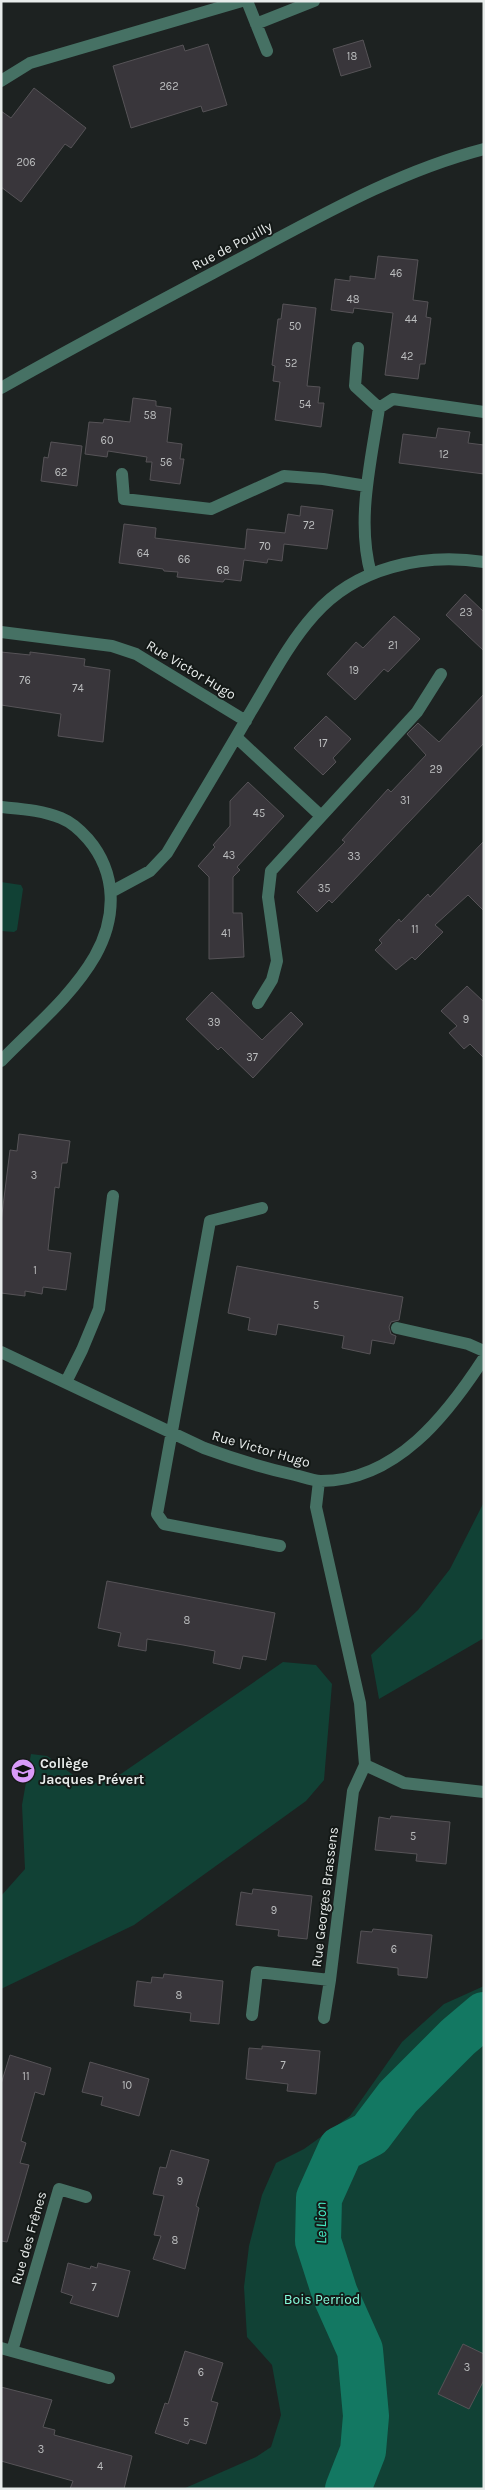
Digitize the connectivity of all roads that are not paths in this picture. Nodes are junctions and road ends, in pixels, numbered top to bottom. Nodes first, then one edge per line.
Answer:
1 (242, 1) edge
2 (247, 1) edge
3 (314, 1) edge
4 (256, 24) junction
5 (267, 52) dead end
6 (1, 81) edge
7 (484, 149) edge
8 (358, 348) dead end
9 (1, 388) edge
10 (378, 408) junction
11 (484, 412) edge
12 (122, 474) dead end
13 (367, 486) junction
14 (484, 562) edge
15 (371, 574) junction
16 (1, 632) edge
17 (441, 674) dead end
18 (246, 721) junction
19 (236, 737) junction
20 (1, 808) edge
21 (321, 816) junction
22 (111, 892) junction
23 (258, 1003) dead end
24 (1, 1061) edge
25 (113, 1196) dead end
26 (262, 1208) dead end
27 (398, 1328) dead end
28 (484, 1350) edge
29 (1, 1352) edge
30 (484, 1358) edge
31 (66, 1382) junction
32 (171, 1434) junction
33 (319, 1481) junction
34 (280, 1546) dead end
35 (365, 1765) junction
36 (484, 1792) edge
37 (330, 1980) junction
38 (252, 2015) dead end
39 (324, 2018) dead end
40 (86, 2197) dead end
41 (7, 2350) edge
42 (109, 2378) dead end

1 - 6 street
2 - 4 street
3 - 4 street
4 - 5 street
7 - 9 street, Rue de Pouilly
8 - 10 street
10 - 11 street
10 - 13 street
12 - 13 street
13 - 15 street
14 - 15 street
15 - 18 street
16 - 18 street, Rue Victor Hugo
17 - 21 street
18 - 19 street
19 - 21 street
19 - 22 street
20 - 22 street
21 - 23 street
22 - 24 street
25 - 31 street
26 - 32 street
27 - 28 street
29 - 31 street, Rue Victor Hugo
30 - 33 street, Rue Victor Hugo
31 - 32 street, Rue Victor Hugo
32 - 33 street, Rue Victor Hugo
32 - 34 street
33 - 35 street, Rue Georges Brassens
35 - 36 street
35 - 37 street, Rue Georges Brassens
37 - 38 street, Rue Georges Brassens
37 - 39 street
40 - 41 street, Rue des Frênes
41 - 42 street, Rue des Frênes

